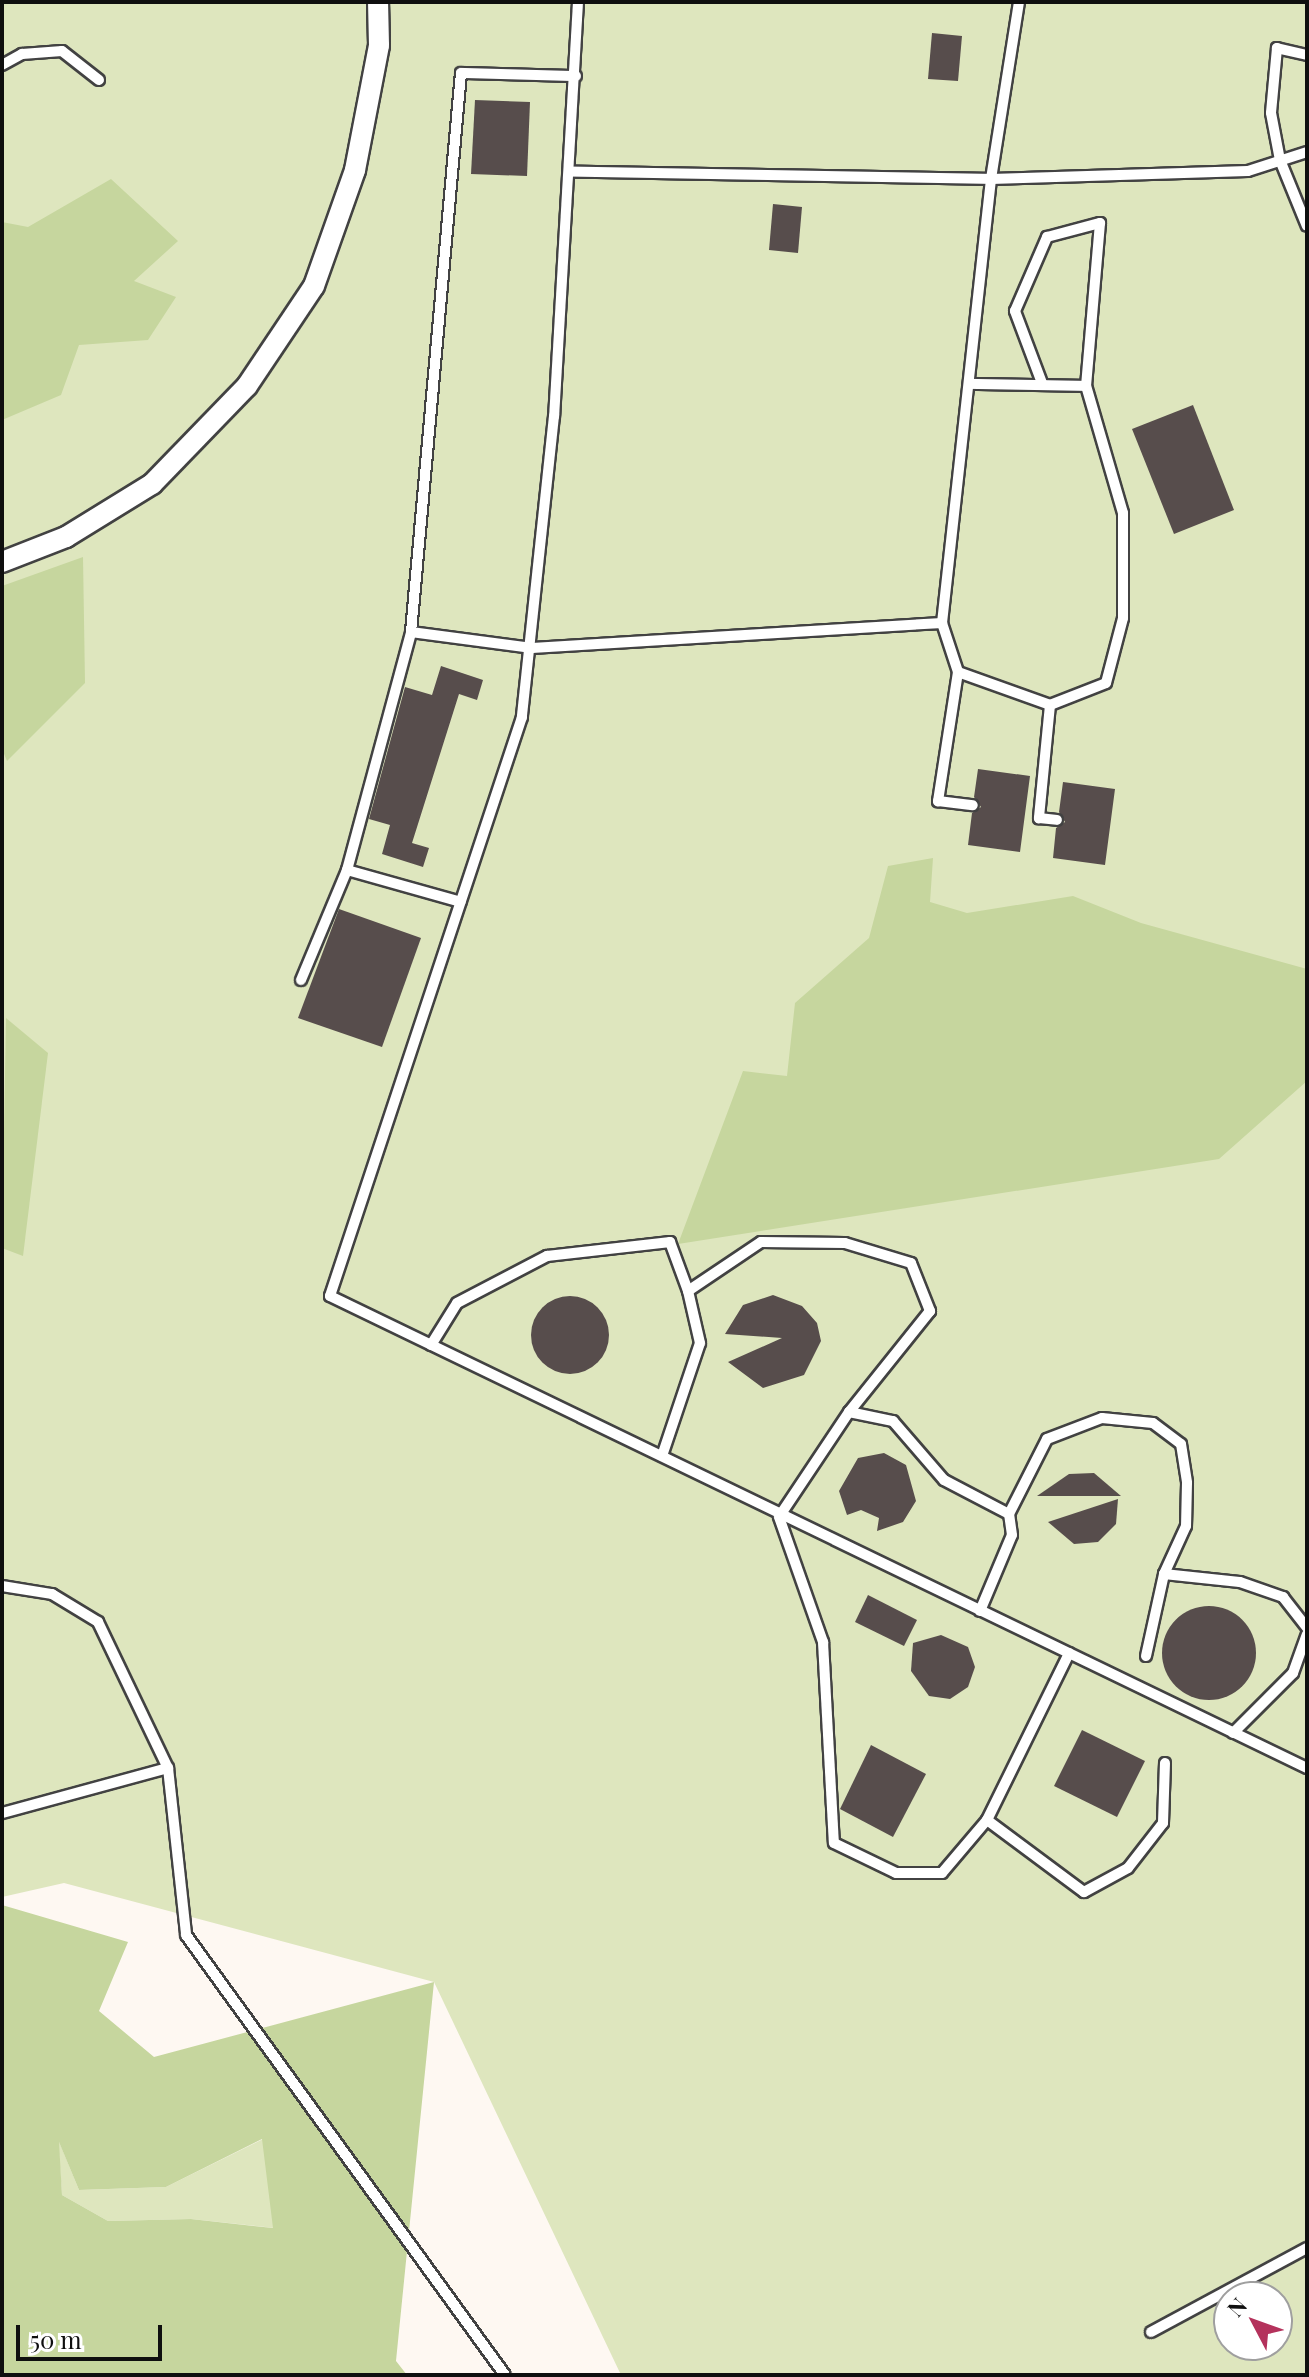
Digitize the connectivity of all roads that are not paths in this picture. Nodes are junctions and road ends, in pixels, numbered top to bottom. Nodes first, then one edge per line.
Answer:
1 (378, 2) edge
2 (578, 2) edge
3 (1019, 2) edge
4 (1307, 55) edge
5 (2, 65) edge
6 (576, 76) junction
7 (99, 80) dead end
8 (1307, 152) edge
9 (1280, 160) junction
10 (573, 172) junction
11 (991, 179) junction
12 (1307, 226) edge
13 (1042, 383) junction
14 (969, 384) junction
15 (1086, 386) junction
16 (2, 562) edge
17 (942, 623) junction
18 (411, 632) junction
19 (532, 648) junction
20 (958, 672) junction
21 (1050, 705) junction
22 (973, 805) dead end
23 (1057, 820) dead end
24 (347, 870) junction
25 (461, 902) junction
26 (301, 980) dead end
27 (688, 1291) junction
28 (431, 1345) junction
29 (849, 1412) junction
30 (662, 1456) junction
31 (1009, 1514) junction
32 (779, 1517) junction
33 (1164, 1574) junction
34 (2, 1586) edge
35 (980, 1611) junction
36 (1307, 1631) edge
37 (1069, 1653) junction
38 (1146, 1656) dead end
39 (1233, 1733) junction
40 (1165, 1763) dead end
41 (168, 1768) junction
42 (1307, 1768) edge
43 (2, 1813) edge
44 (987, 1820) junction
45 (1307, 2248) edge
46 (1151, 2332) dead end
47 (505, 2375) edge

1 - 16 street
2 - 6 lane
3 - 11 lane
4 - 9 lane
5 - 7 lane
6 - 10 lane
6 - 18 lane
8 - 9 lane
9 - 11 lane
9 - 12 lane
10 - 11 lane
10 - 19 lane
11 - 14 lane
13 - 14 lane
13 - 15 lane
13 - 15 lane
14 - 17 lane
15 - 21 lane
17 - 19 lane
17 - 20 lane
18 - 19 lane
18 - 24 lane
19 - 25 lane
20 - 21 lane
20 - 22 lane
21 - 23 lane
24 - 25 lane
24 - 26 lane
25 - 28 lane
27 - 28 lane
27 - 29 lane
27 - 30 lane
28 - 30 lane
29 - 31 lane
29 - 32 lane
30 - 32 lane
31 - 33 lane
31 - 35 lane
32 - 35 lane
32 - 44 lane
33 - 36 lane
33 - 38 lane
34 - 41 lane
35 - 37 lane
36 - 39 lane
37 - 39 lane
37 - 44 lane
39 - 42 lane
40 - 44 lane
41 - 43 lane
41 - 47 lane
45 - 46 lane

